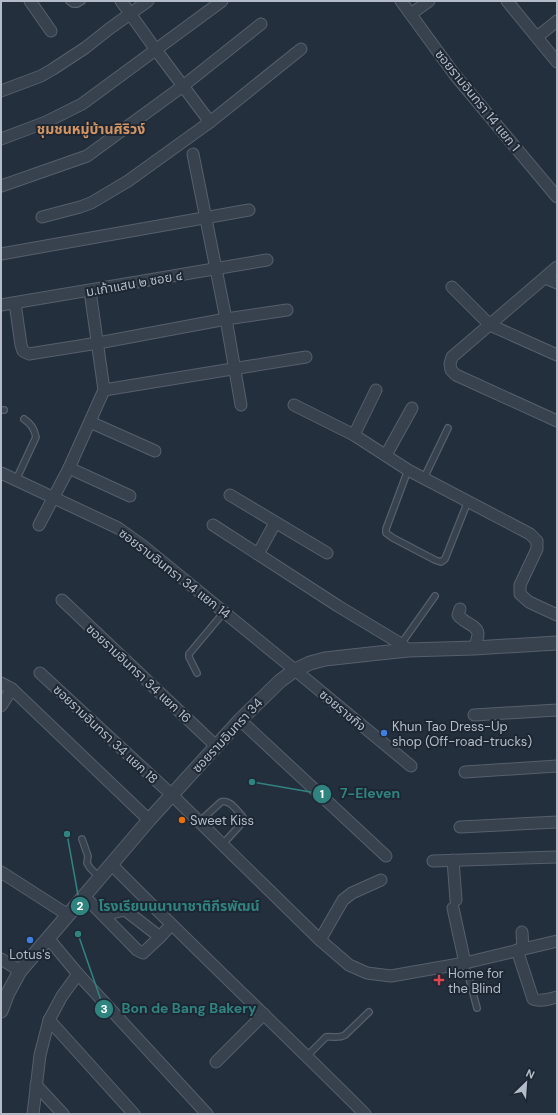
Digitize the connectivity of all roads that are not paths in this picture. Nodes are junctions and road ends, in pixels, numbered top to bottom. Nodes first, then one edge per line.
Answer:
1 (30, 1) edge
2 (69, 1) edge
3 (82, 1) edge
4 (121, 1) edge
5 (148, 1) edge
6 (222, 1) edge
7 (401, 1) edge
8 (429, 1) edge
9 (507, 1) edge
10 (130, 14) junction
11 (411, 14) junction
12 (557, 21) edge
13 (261, 24) dead end
14 (51, 31) dead end
15 (537, 37) junction
16 (302, 49) dead end
17 (156, 50) junction
18 (557, 62) edge
19 (183, 86) junction
20 (1, 91) edge
21 (210, 122) junction
22 (1, 139) edge
23 (193, 154) dead end
24 (1, 186) edge
25 (557, 197) edge
26 (249, 210) dead end
27 (42, 217) dead end
28 (206, 218) junction
29 (1, 254) edge
30 (267, 260) dead end
31 (557, 267) edge
32 (215, 269) junction
33 (545, 278) junction
34 (557, 283) edge
35 (452, 287) dead end
36 (90, 291) junction
37 (15, 303) junction
38 (1, 305) edge
39 (288, 310) dead end
40 (226, 319) junction
41 (490, 325) junction
42 (98, 343) junction
43 (557, 355) edge
44 (306, 357) dead end
45 (235, 369) junction
46 (104, 390) junction
47 (376, 390) dead end
48 (241, 405) dead end
49 (294, 405) dead end
50 (412, 408) dead end
51 (24, 419) dead end
52 (557, 421) edge
53 (90, 422) junction
54 (448, 428) dead end
55 (354, 435) junction
56 (155, 451) dead end
57 (386, 455) junction
58 (69, 468) junction
59 (408, 470) junction
60 (1, 473) edge
61 (424, 478) junction
62 (16, 480) junction
63 (230, 495) dead end
64 (130, 496) dead end
65 (53, 498) junction
66 (468, 502) junction
67 (275, 523) junction
68 (39, 525) dead end
69 (213, 525) dead end
70 (327, 553) dead end
71 (258, 554) junction
72 (435, 596) dead end
73 (62, 600) dead end
74 (460, 609) dead end
75 (224, 612) junction
76 (557, 615) edge
77 (557, 643) edge
78 (404, 647) junction
79 (474, 648) junction
80 (295, 670) junction
81 (40, 673) dead end
82 (198, 673) dead end
83 (1, 683) edge
84 (12, 689) junction
85 (1, 706) edge
86 (557, 710) edge
87 (474, 715) dead end
88 (240, 720) junction
89 (216, 746) junction
90 (411, 766) dead end
91 (557, 766) edge
92 (465, 772) dead end
93 (172, 795) junction
94 (149, 820) junction
95 (199, 822) junction
96 (557, 822) edge
97 (460, 827) dead end
98 (82, 839) dead end
99 (222, 845) junction
100 (386, 856) dead end
101 (557, 857) edge
102 (453, 860) junction
103 (433, 861) dead end
104 (111, 864) junction
105 (1, 872) edge
106 (100, 878) junction
107 (381, 880) dead end
108 (84, 896) junction
109 (68, 915) junction
110 (103, 915) junction
111 (171, 925) junction
112 (522, 932) dead end
113 (160, 937) junction
114 (48, 938) junction
115 (320, 940) junction
116 (557, 941) edge
117 (520, 949) junction
118 (1, 959) edge
119 (465, 963) junction
120 (20, 971) junction
121 (78, 974) junction
122 (557, 997) edge
123 (477, 1008) dead end
124 (1, 1011) edge
125 (369, 1012) dead end
126 (264, 1014) junction
127 (49, 1020) junction
128 (307, 1056) junction
129 (216, 1062) dead end
130 (36, 1085) junction
131 (33, 1114) edge
132 (63, 1114) edge
133 (134, 1114) edge
134 (207, 1114) edge
135 (365, 1114) edge

1 - 14 street
2 - 3 lane
4 - 10 street
5 - 10 street
6 - 17 street
7 - 11 street, ซอยรามอินทรา 14 แยก 1
8 - 11 street
9 - 15 street
10 - 17 street
10 - 20 street
11 - 25 street, ซอยรามอินทรา 14 แยก 1
12 - 15 street
13 - 19 street
15 - 18 street
16 - 21 street
17 - 19 street
17 - 22 street
19 - 21 street
19 - 24 street
21 - 27 street
23 - 28 street
26 - 28 street
28 - 29 street
28 - 32 street
30 - 32 street, ม.เก้าแสน ๒ ซอย ๔
31 - 33 street
32 - 36 street, ม.เก้าแสน ๒ ซอย ๔
32 - 40 street
33 - 34 street
33 - 41 street
35 - 41 street
36 - 37 street, ม.เก้าแสน ๒ ซอย ๔
36 - 42 street
37 - 38 street, ม.เก้าแสน ๒ ซอย ๔
37 - 42 street
39 - 40 street
40 - 42 street
40 - 45 street
41 - 43 street
41 - 52 street
42 - 46 street
44 - 45 street
45 - 46 street
45 - 48 street
46 - 53 street
47 - 55 street
49 - 55 street
50 - 57 street
51 - 62 lane
53 - 56 street
53 - 58 street
54 - 61 lane
55 - 57 street
57 - 59 street
58 - 64 street
58 - 65 street
59 - 61 street
59 - 66 lane
60 - 62 street, ซอยรามอินทรา 34 แยก 14
61 - 66 street
62 - 65 street, ซอยรามอินทรา 34 แยก 14
63 - 67 street
65 - 68 street
65 - 75 street, ซอยรามอินทรา 34 แยก 14
66 - 76 street
67 - 70 street
67 - 71 street
69 - 71 street
71 - 78 street
72 - 78 lane
73 - 89 street, ซอยรามอินทรา 34 แยก 16
74 - 79 street
75 - 80 street, ซอยรามอินทรา 34 แยก 14
75 - 82 lane
77 - 79 street, ซอยรามอินทรา 34
78 - 79 street, ซอยรามอินทรา 34
78 - 80 street, ซอยรามอินทรา 34
80 - 88 street, ซอยรามอินทรา 34
80 - 90 street, ซอยราชกิจ
81 - 93 street, ซอยรามอินทรา 34 แยก 18
83 - 84 street
84 - 85 street
84 - 94 street
86 - 87 street
88 - 89 street, ซอยรามอินทรา 34
88 - 100 street
89 - 93 street, ซอยรามอินทรา 34
91 - 92 street
93 - 94 street, ซอยรามอินทรา 34
93 - 95 street, ซอยรามอินทรา 34 แยก 18
94 - 104 street, ซอยรามอินทรา 34
95 - 99 street, ซอยรามอินทรา 34 แยก 18
95 - 99 lane
96 - 97 street
98 - 106 lane
99 - 115 street, ซอยรามอินทรา 34 แยก 18
101 - 102 street
102 - 103 street
102 - 119 street
104 - 106 street, ซอยรามอินทรา 34
104 - 111 street
105 - 109 street
106 - 108 street, ซอยรามอินทรา 34
107 - 115 street
108 - 109 street, ซอยรามอินทรา 34
108 - 110 street
109 - 114 street, ซอยรามอินทรา 34
110 - 113 street
110 - 113 street
111 - 113 street
111 - 126 street
112 - 117 street
114 - 120 street, ซอยรามอินทรา 34
114 - 121 street
115 - 119 street, ซอยรามอินทรา 34 แยก 18
116 - 117 street, ซอยรามอินทรา 34 แยก 18
117 - 119 street, ซอยรามอินทรา 34 แยก 18
117 - 122 street
118 - 120 street
119 - 123 lane
120 - 124 street, ซอยรามอินทรา 34
121 - 127 street
121 - 134 street
125 - 128 lane
126 - 128 street
126 - 129 street
127 - 130 street
127 - 133 street
128 - 135 street
130 - 131 street
130 - 132 street

